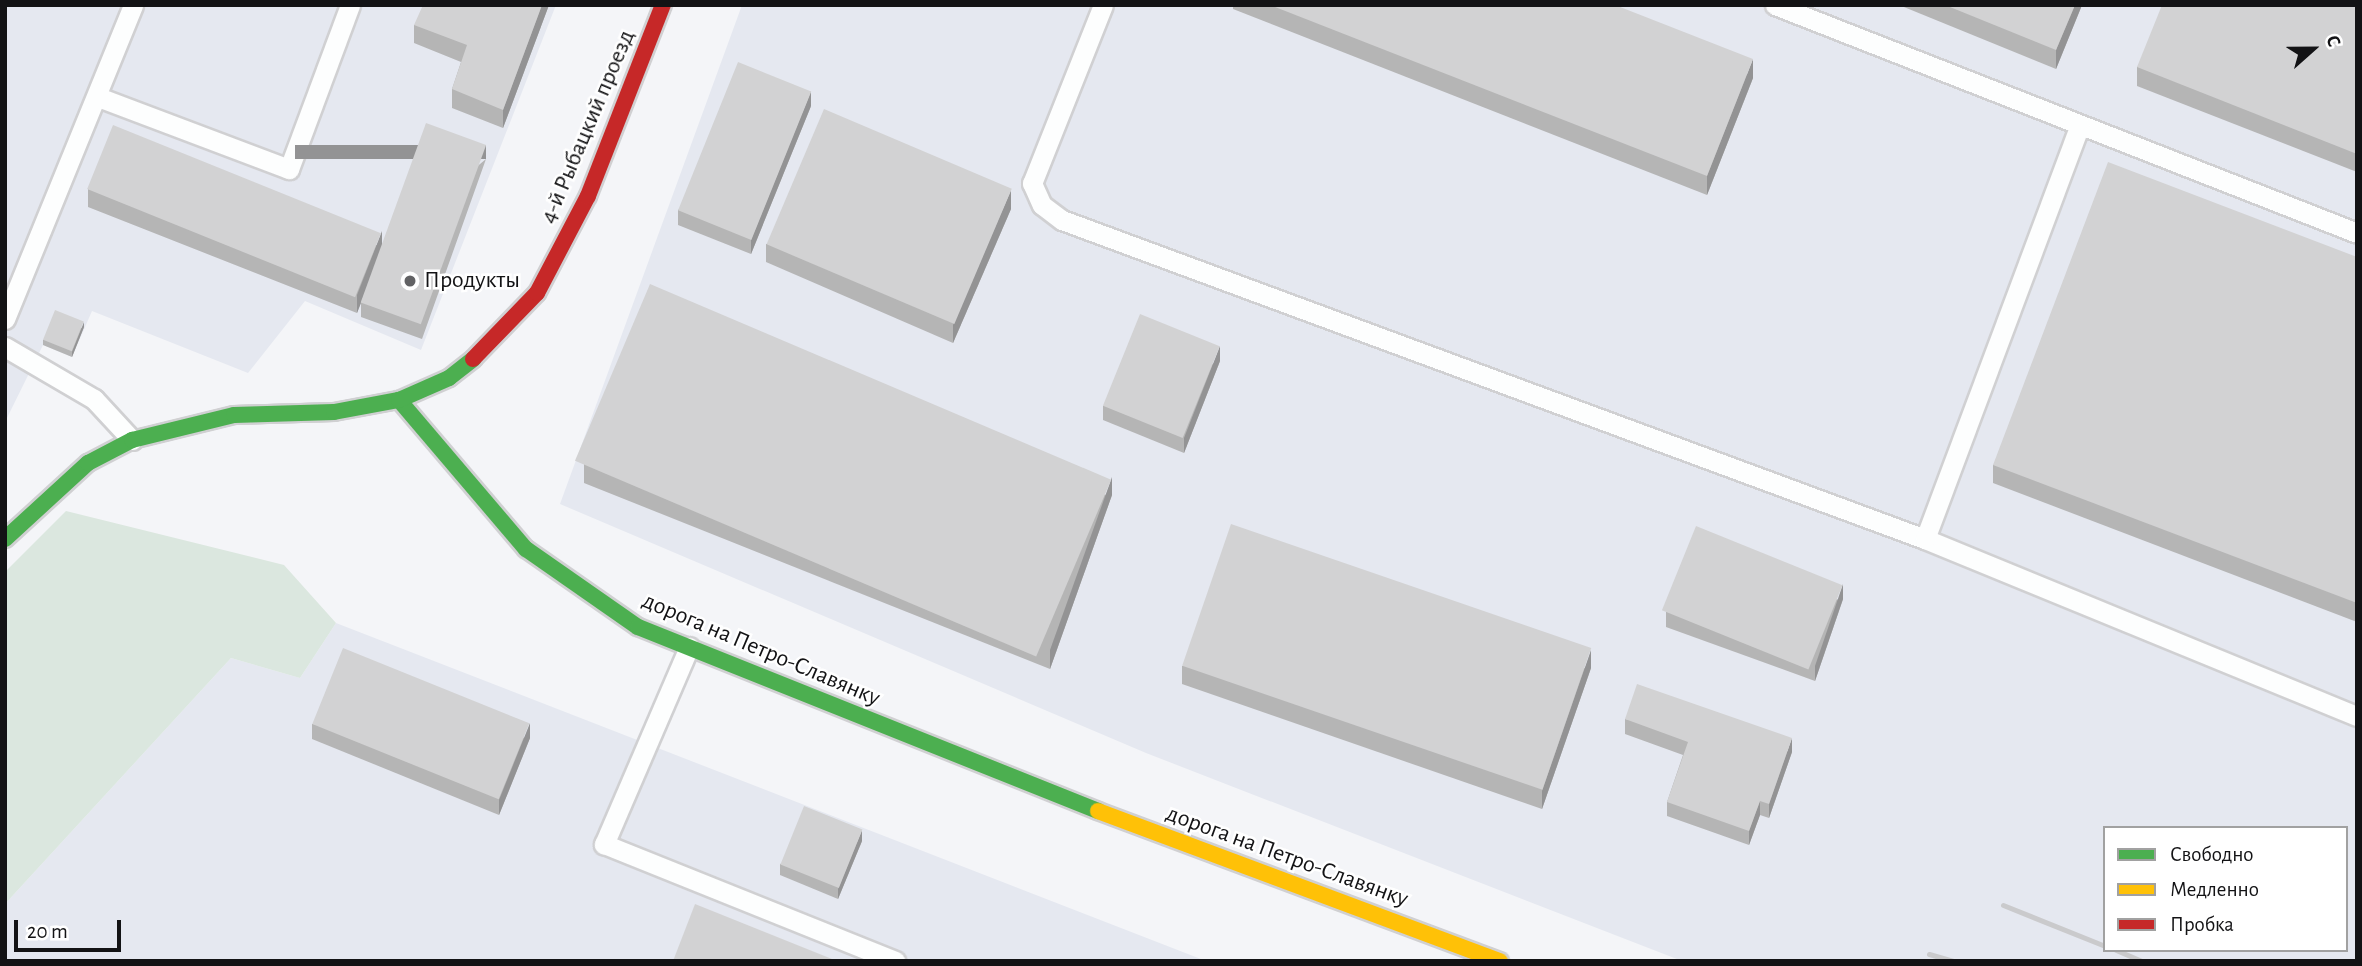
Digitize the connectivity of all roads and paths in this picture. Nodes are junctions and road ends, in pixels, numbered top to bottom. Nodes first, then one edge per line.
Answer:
1 (133, 5) edge
2 (350, 5) edge
3 (663, 5) edge
4 (1103, 5) edge
5 (1775, 5) edge
6 (98, 97) junction
7 (2080, 125) junction
8 (2357, 233) edge
9 (5, 318) edge
10 (5, 347) edge
11 (399, 400) junction
12 (132, 440) junction
13 (5, 538) edge
14 (1924, 539) junction
15 (689, 648) junction
16 (2357, 716) edge
17 (895, 961) edge
18 (1500, 961) edge

1 - 6 lane
2 - 6 lane
3 - 11 street, 4-й Рыбацкий проезд
4 - 14 lane
5 - 7 lane
6 - 9 lane
7 - 8 lane
7 - 14 lane
10 - 12 lane
11 - 12 street
11 - 15 street, дорога на Петро-Славянку
12 - 13 street
14 - 16 lane
15 - 17 lane
15 - 18 street, дорога на Петро-Славянку

